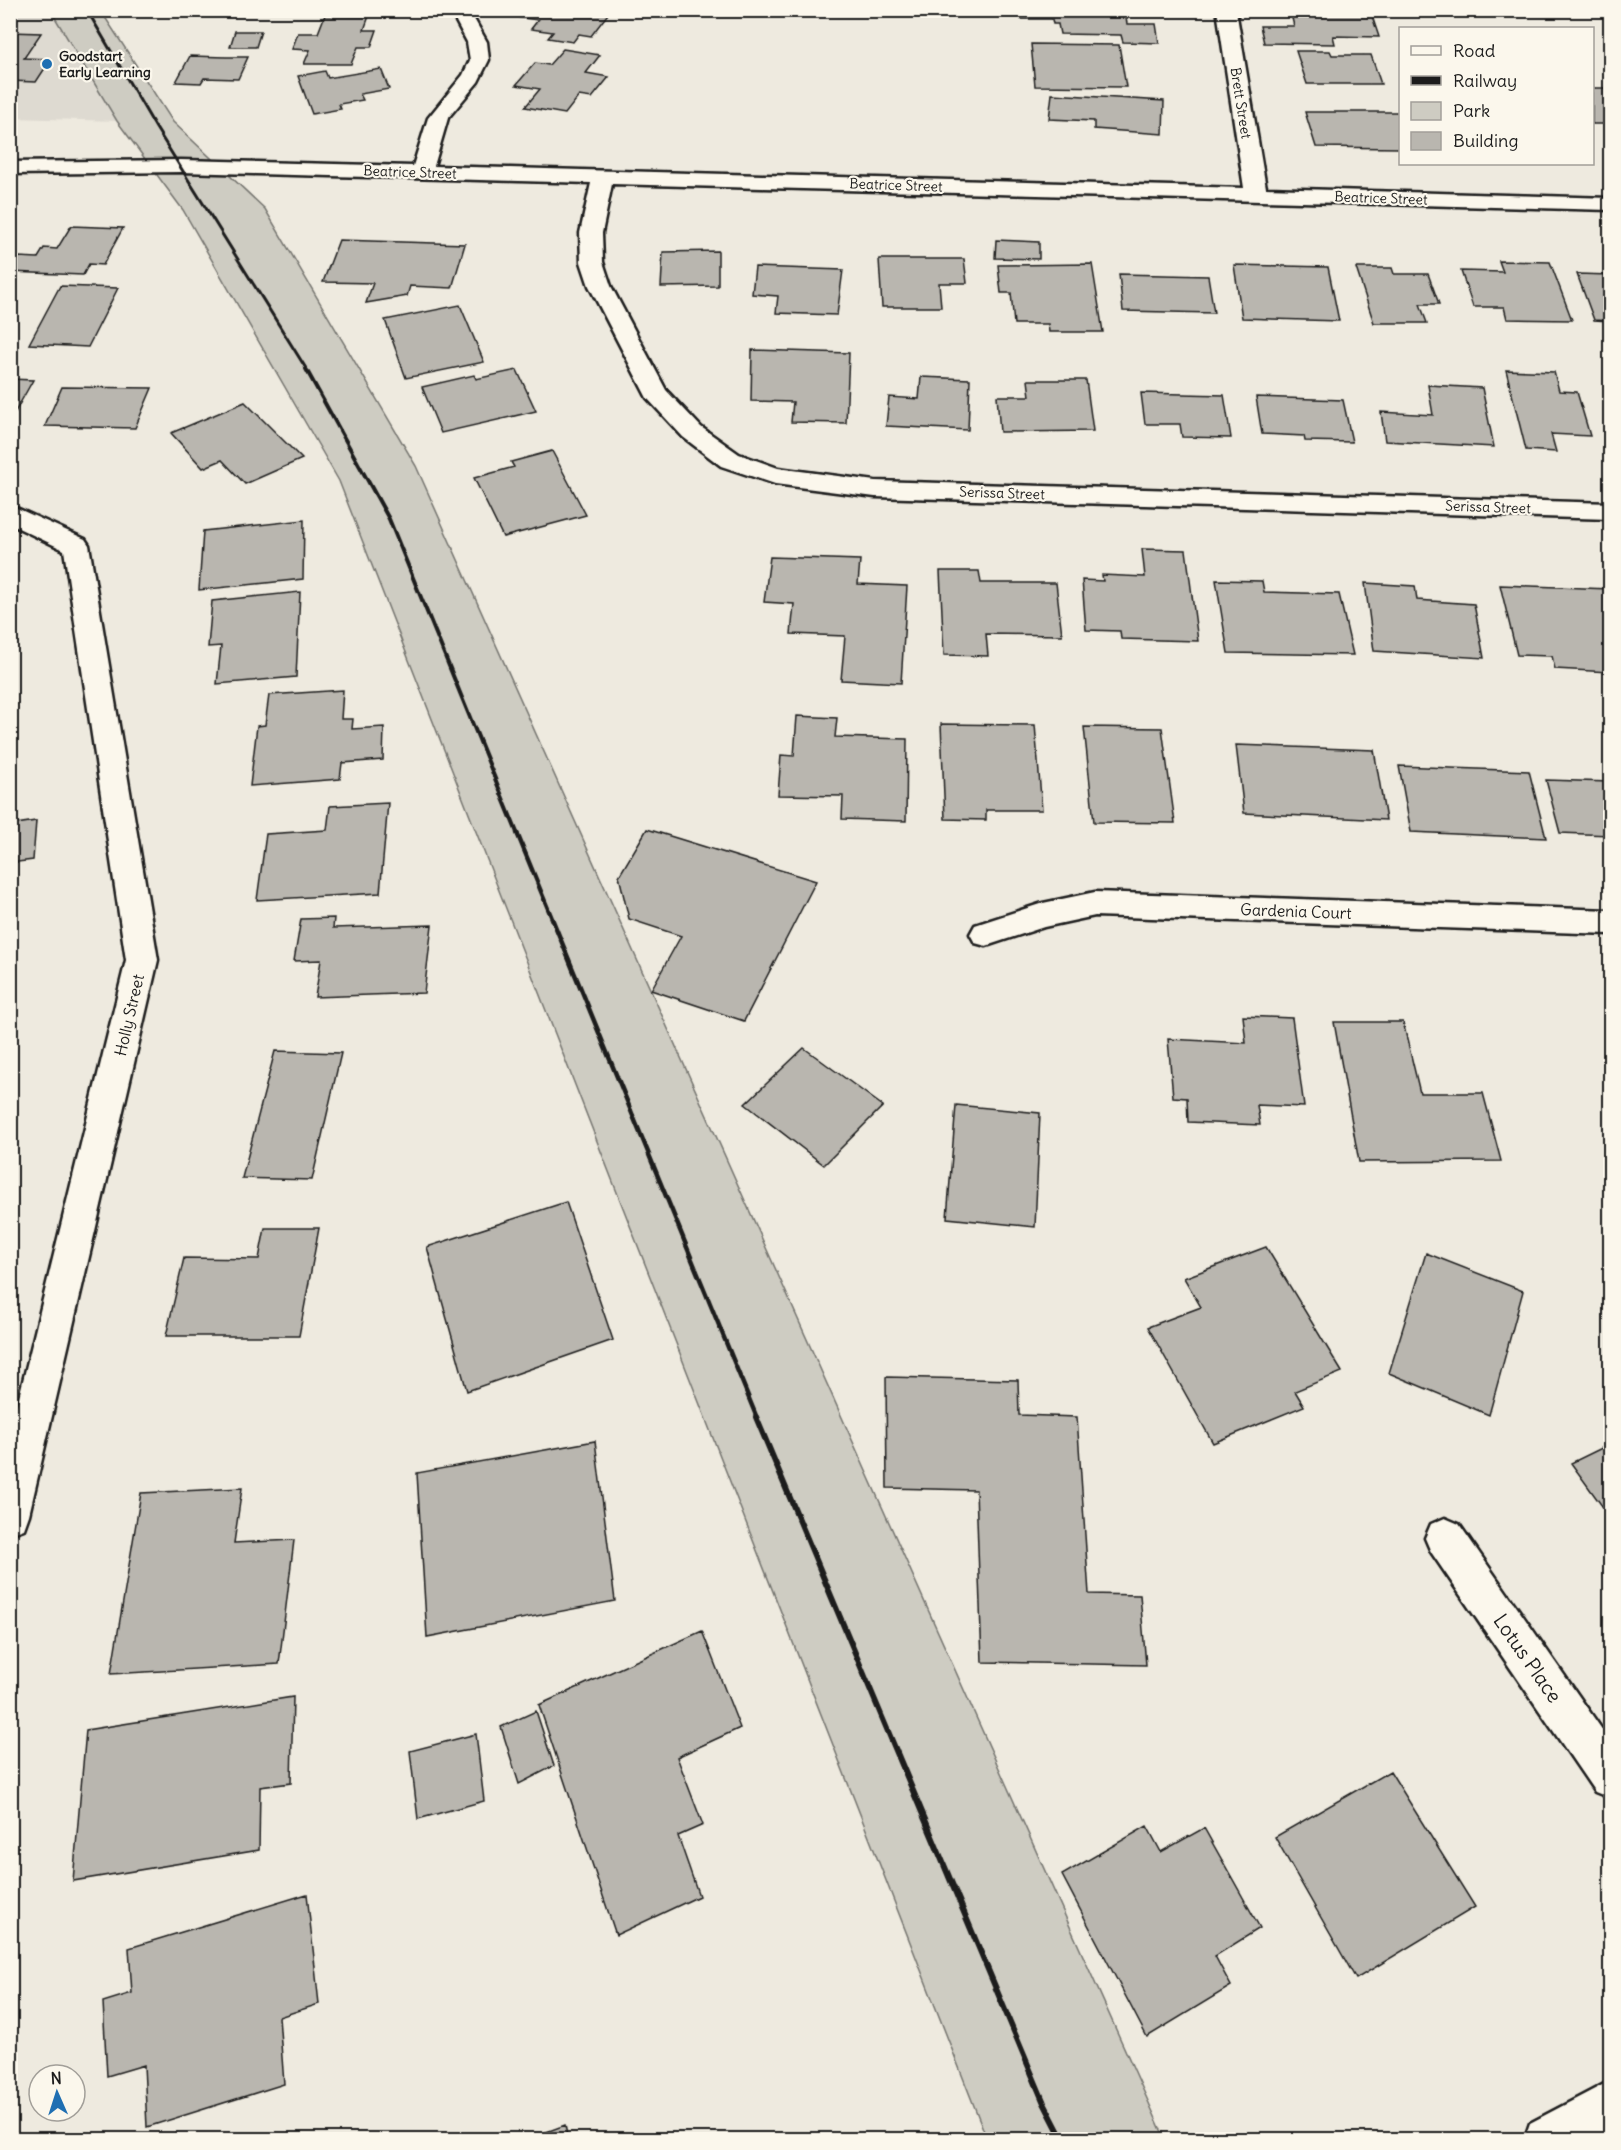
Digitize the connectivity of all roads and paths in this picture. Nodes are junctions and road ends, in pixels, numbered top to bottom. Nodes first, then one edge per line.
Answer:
1 (459, 10) edge
2 (1226, 10) edge
3 (10, 156) edge
4 (181, 166) junction
5 (10, 168) edge
6 (423, 172) junction
7 (603, 177) junction
8 (1256, 195) junction
9 (1611, 204) edge
10 (1611, 511) edge
11 (10, 513) edge
12 (1611, 922) edge
13 (986, 934) dead end
14 (10, 1515) edge
15 (1445, 1538) dead end
16 (1611, 1777) edge
17 (1611, 2104) edge
18 (1547, 2139) edge

1 - 6 street
2 - 8 street, Brett Street
3 - 4 street, Beatrice Street
4 - 5 street, Beatrice Street
4 - 6 street, Beatrice Street
6 - 7 street, Beatrice Street
7 - 8 street, Beatrice Street
7 - 10 street, Serissa Street
8 - 9 street, Beatrice Street
11 - 14 street, Holly Street
12 - 13 street, Gardenia Court
15 - 16 street, Lotus Place
17 - 18 street

